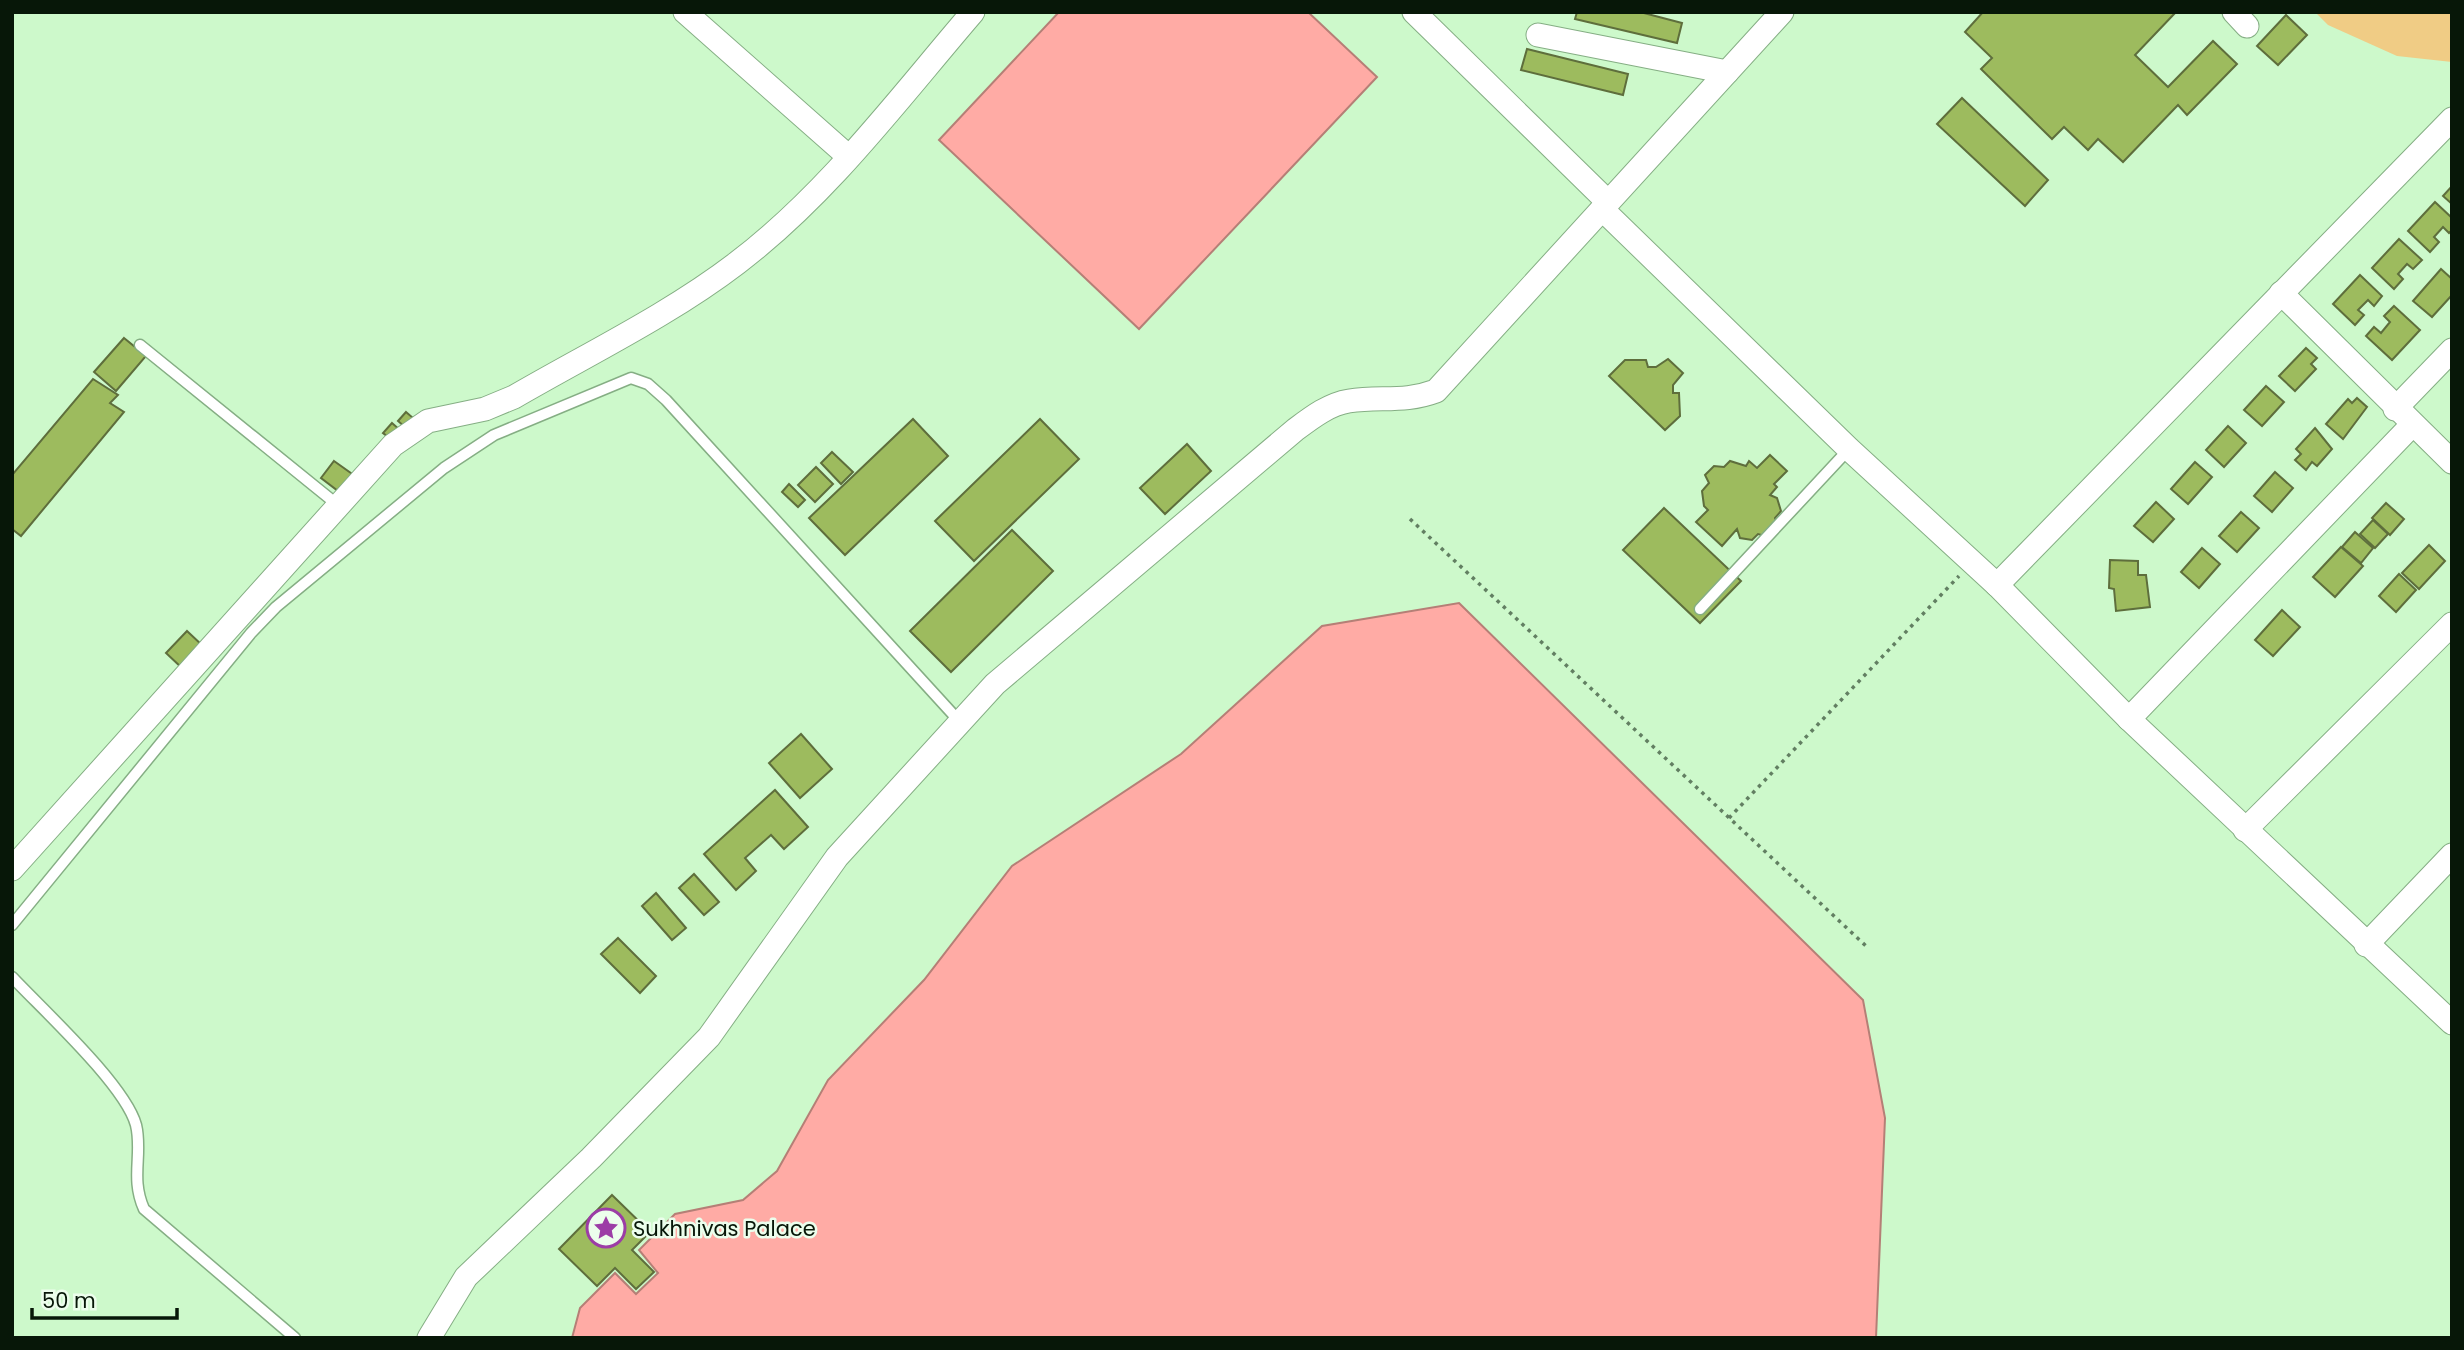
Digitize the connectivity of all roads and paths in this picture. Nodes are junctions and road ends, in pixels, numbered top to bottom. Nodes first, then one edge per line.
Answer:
1 (685, 12) edge
2 (973, 12) edge
3 (1414, 12) edge
4 (1782, 12) edge
5 (1538, 35) dead end
6 (1727, 72) junction
7 (2452, 119) edge
8 (849, 157) junction
9 (1605, 206) junction
10 (2281, 293) junction
11 (140, 345) dead end
12 (2452, 351) edge
13 (2395, 409) junction
14 (2412, 425) junction
15 (1849, 449) junction
16 (2452, 462) edge
17 (339, 506) junction
18 (1410, 519) dead end
19 (1972, 562) junction
20 (1997, 585) junction
21 (1700, 609) dead end
22 (2452, 624) edge
23 (2129, 719) junction
24 (960, 722) junction
25 (1730, 818) junction
26 (2245, 830) junction
27 (2452, 855) edge
28 (12, 869) edge
29 (12, 925) edge
30 (2366, 945) junction
31 (1866, 946) dead end
32 (12, 977) edge
33 (2452, 1023) edge
34 (295, 1338) edge
35 (429, 1338) edge

1 - 8 street
2 - 8 street
3 - 9 street
4 - 6 street
5 - 6 street
6 - 9 street
7 - 10 street
8 - 17 street
9 - 15 street
9 - 24 street
10 - 13 street
10 - 20 street
11 - 17 lane
12 - 13 street
13 - 14 street
14 - 16 street
14 - 23 street
15 - 19 street
15 - 21 lane
17 - 28 street
18 - 25 path
19 - 20 street
19 - 25 path
20 - 23 street
22 - 26 street
23 - 26 street
24 - 29 lane
24 - 35 street
25 - 31 path
26 - 30 street
27 - 30 street
30 - 33 street
32 - 34 lane

